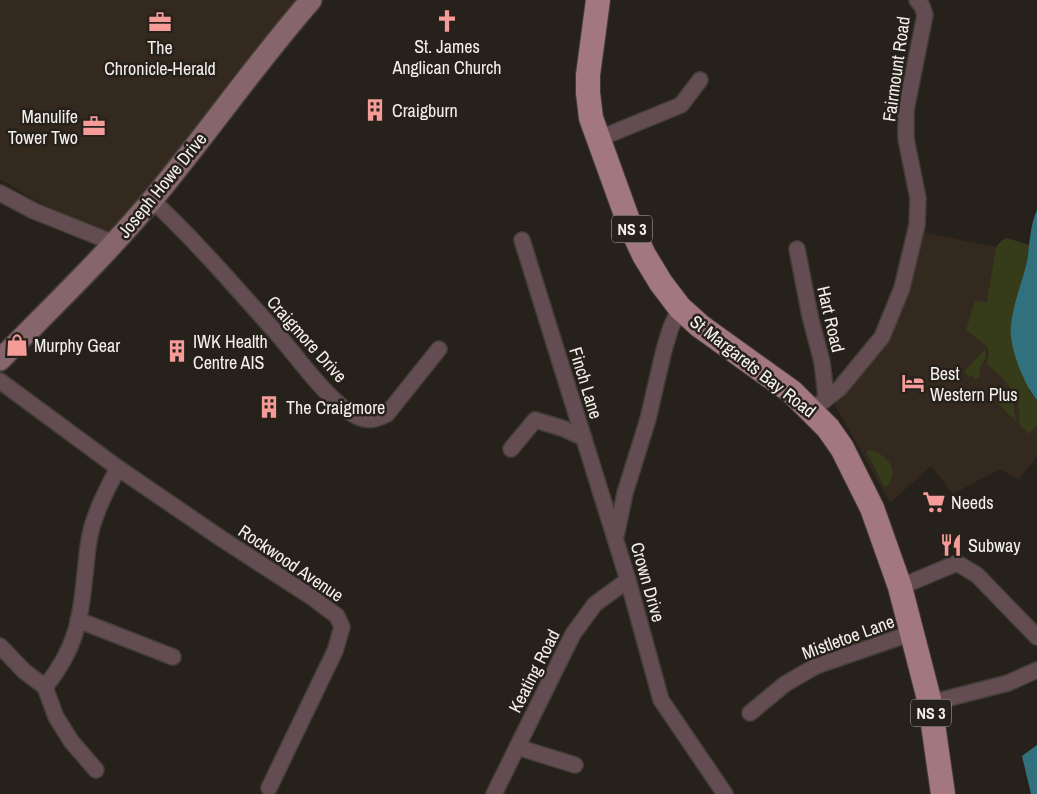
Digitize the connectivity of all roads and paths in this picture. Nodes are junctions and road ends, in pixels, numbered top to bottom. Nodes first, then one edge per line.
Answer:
1 (311, 0) edge
2 (598, 0) edge
3 (615, 0) edge
4 (917, 0) edge
5 (589, 58) junction
6 (700, 80) dead end
7 (598, 139) junction
8 (0, 193) edge
9 (152, 200) junction
10 (522, 240) dead end
11 (114, 243) junction
12 (797, 249) dead end
13 (680, 308) junction
14 (439, 349) dead end
15 (0, 360) edge
16 (0, 381) edge
17 (819, 404) junction
18 (584, 438) junction
19 (511, 449) dead end
20 (118, 468) junction
21 (615, 538) junction
22 (628, 580) junction
23 (900, 587) junction
24 (78, 620) junction
25 (912, 633) junction
26 (1037, 637) edge
27 (0, 646) edge
28 (173, 657) dead end
29 (1037, 670) edge
30 (45, 687) junction
31 (930, 703) junction
32 (750, 712) dead end
33 (517, 747) junction
34 (575, 765) dead end
35 (96, 770) dead end
36 (269, 788) dead end
37 (494, 794) edge
38 (725, 794) edge
39 (943, 794) edge

1 - 9 main road, Joseph Howe Drive
2 - 5 main road, St Margarets Bay Road / NS 3
3 - 5 main road, St Margarets Bay Road / NS 3
4 - 17 street, Fairmount Road
5 - 7 main road, St Margarets Bay Road / NS 3
6 - 7 street
7 - 13 main road, St Margarets Bay Road / NS 3
8 - 11 street
9 - 11 main road, Joseph Howe Drive
9 - 14 street, Craigmore Drive
10 - 18 street, Finch Lane
11 - 15 main road, Joseph Howe Drive
12 - 17 street, Hart Road
13 - 17 main road, St Margarets Bay Road / NS 3
13 - 21 street, Crown Drive
16 - 20 street, Rockwood Avenue
17 - 23 main road, St Margarets Bay Road / NS 3
18 - 19 street
18 - 21 street, Finch Lane
20 - 24 street
20 - 36 street, Rockwood Avenue
21 - 22 street, Crown Drive
22 - 33 street, Keating Road
22 - 38 street, Crown Drive
23 - 25 main road, St Margarets Bay Road / NS 3
23 - 26 street
24 - 28 street
24 - 30 street
25 - 31 main road, St Margarets Bay Road / NS 3
25 - 32 street, Mistletoe Lane
27 - 30 street
29 - 31 street
30 - 35 street
31 - 39 main road, St Margarets Bay Road / NS 3
33 - 34 street
33 - 37 street, Keating Road

